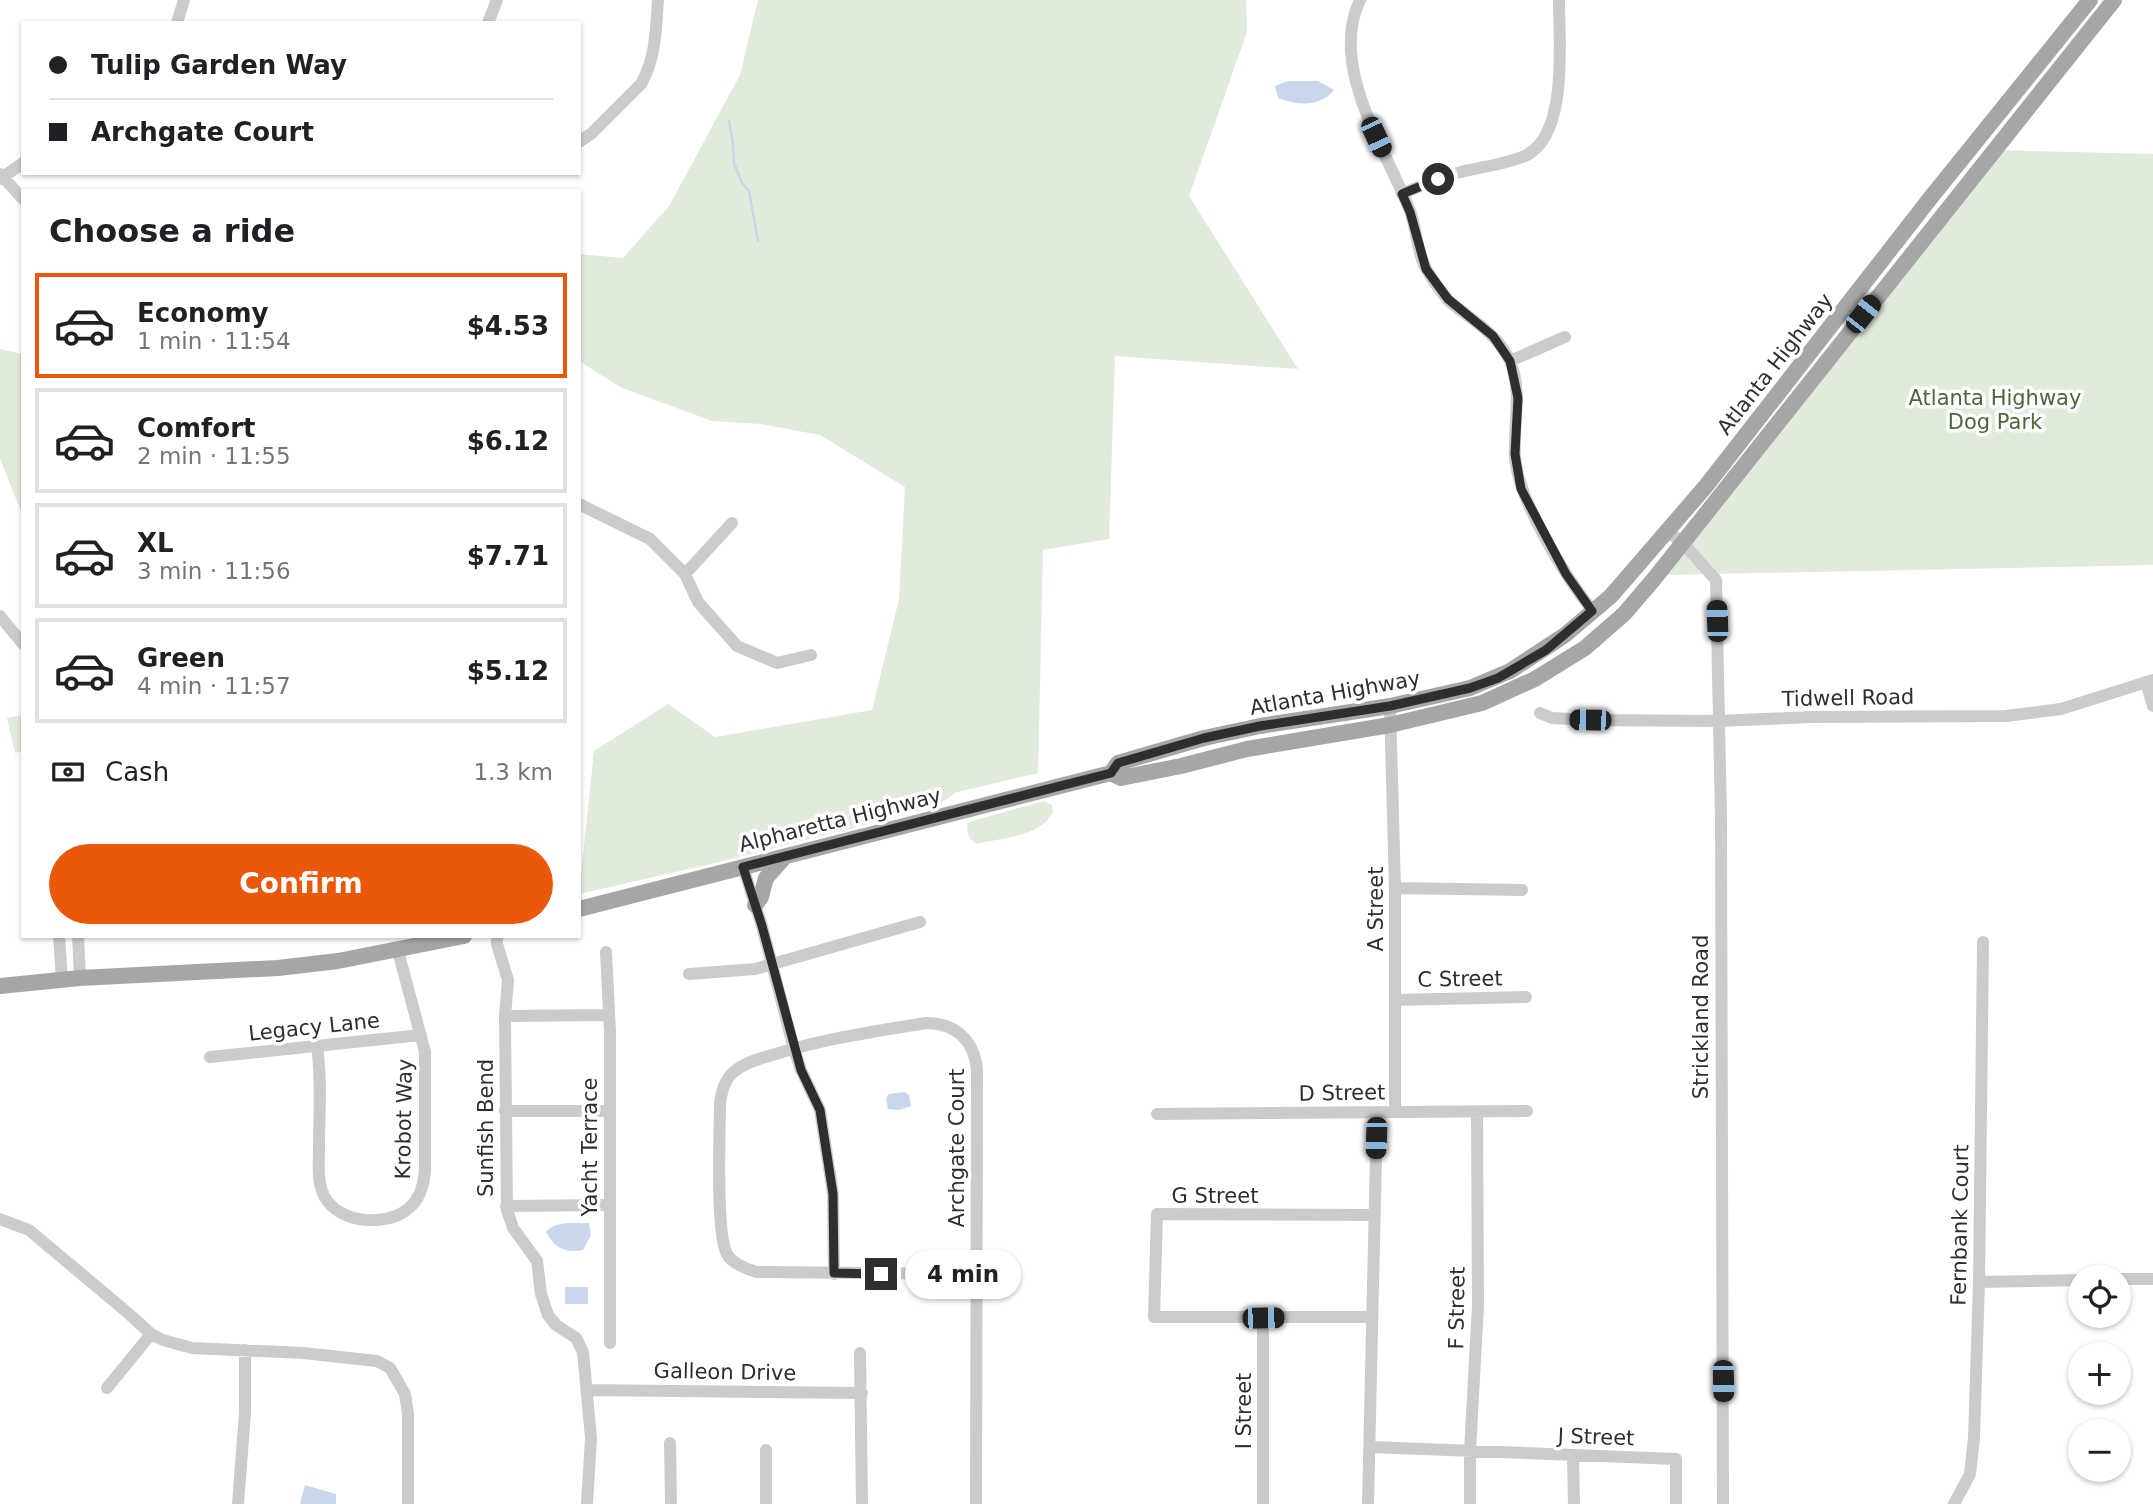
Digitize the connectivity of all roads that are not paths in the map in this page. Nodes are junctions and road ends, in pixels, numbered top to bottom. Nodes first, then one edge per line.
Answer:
1 (184, 0) edge
2 (497, 0) edge
3 (657, 0) edge
4 (1360, 0) edge
5 (1559, 0) edge
6 (2090, 0) edge
7 (2114, 0) edge
8 (178, 21) edge
9 (489, 21) edge
10 (581, 141) edge
11 (21, 164) edge
12 (1, 177) edge
13 (1402, 194) junction
14 (21, 197) edge
15 (1565, 337) dead end
16 (1510, 361) junction
17 (581, 505) edge
18 (732, 523) dead end
19 (1668, 532) junction
20 (1682, 542) junction
21 (685, 574) junction
22 (1592, 611) junction
23 (0, 616) edge
24 (21, 642) edge
25 (811, 655) dead end
26 (2149, 681) edge
27 (1390, 706) junction
28 (2153, 706) edge
29 (1539, 713) dead end
30 (1719, 721) junction
31 (1391, 725) junction
32 (1111, 773) junction
33 (787, 855) junction
34 (743, 867) junction
35 (1395, 888) junction
36 (1522, 890) dead end
37 (755, 905) junction
38 (581, 908) edge
39 (920, 922) dead end
40 (59, 938) edge
41 (78, 938) edge
42 (455, 938) edge
43 (498, 938) edge
44 (1983, 942) dead end
45 (398, 951) junction
46 (606, 952) dead end
47 (772, 964) junction
48 (689, 974) dead end
49 (80, 978) junction
50 (62, 980) junction
51 (0, 986) edge
52 (1525, 997) dead end
53 (1395, 1000) junction
54 (608, 1015) junction
55 (505, 1016) junction
56 (421, 1035) junction
57 (317, 1046) junction
58 (794, 1049) junction
59 (210, 1057) dead end
60 (505, 1111) junction
61 (609, 1111) junction
62 (1527, 1111) dead end
63 (1377, 1112) junction
64 (1395, 1112) junction
65 (1477, 1112) junction
66 (1157, 1114) dead end
67 (610, 1205) junction
68 (506, 1206) junction
69 (1374, 1215) junction
70 (0, 1219) edge
71 (834, 1273) junction
72 (976, 1274) junction
73 (2131, 1279) edge
74 (2153, 1279) edge
75 (2068, 1280) edge
76 (1979, 1282) junction
77 (1372, 1317) junction
78 (1263, 1318) junction
79 (151, 1334) junction
80 (610, 1343) dead end
81 (244, 1350) junction
82 (860, 1353) dead end
83 (107, 1388) dead end
84 (588, 1390) junction
85 (862, 1393) junction
86 (670, 1443) dead end
87 (1371, 1447) junction
88 (766, 1450) dead end
89 (1470, 1451) junction
90 (1573, 1455) junction
91 (238, 1504) edge
92 (408, 1504) edge
93 (587, 1504) edge
94 (671, 1504) edge
95 (766, 1504) edge
96 (862, 1504) edge
97 (976, 1504) edge
98 (1263, 1504) edge
99 (1368, 1504) edge
100 (1470, 1504) edge
101 (1574, 1504) edge
102 (1676, 1504) edge
103 (1723, 1504) edge
104 (1954, 1504) edge

1 - 8 street
2 - 9 street
3 - 10 street
4 - 13 street
5 - 13 street
6 - 19 main road, Atlanta Highway
7 - 20 main road, Atlanta Highway
11 - 12 street
12 - 14 street
13 - 16 street
15 - 16 street
16 - 22 street
17 - 21 street
18 - 21 street
19 - 20 street, Strickland Road
19 - 22 main road, Atlanta Highway
20 - 30 street, Strickland Road
20 - 31 main road, Atlanta Highway
21 - 25 street
22 - 27 main road, Atlanta Highway
23 - 24 street
26 - 28 street
26 - 30 street, Tidwell Road
27 - 31 street, A Street
27 - 32 main road, Atlanta Highway
29 - 30 street, Tidwell Road
30 - 103 street, Strickland Road
31 - 32 main road, Atlanta Highway
31 - 35 street, A Street
32 - 33 main road, Alpharetta Highway
33 - 34 main road, Alpharetta Highway
33 - 37 main road
34 - 37 street
34 - 38 main road, Alpharetta Highway
35 - 36 street
35 - 53 street, A Street
37 - 47 street
39 - 47 street
40 - 50 street
41 - 49 street
42 - 45 main road
43 - 55 street, Sunfish Bend
44 - 76 street, Fernbank Court
45 - 49 main road
45 - 56 street, Krobot Way
46 - 54 street, Yacht Terrace
47 - 48 street
47 - 58 street
49 - 50 main road
50 - 51 main road
52 - 53 street, C Street
53 - 64 street, A Street
54 - 55 street
54 - 61 street, Yacht Terrace
55 - 60 street, Sunfish Bend
56 - 57 street, Legacy Lane
56 - 57 street, Krobot Way
57 - 59 street, Legacy Lane
58 - 71 street
58 - 71 street, Archgate Court
58 - 72 street, Archgate Court
60 - 61 street
60 - 68 street, Sunfish Bend
61 - 67 street, Yacht Terrace
62 - 65 street, D Street
63 - 64 street, D Street
63 - 66 street, D Street
63 - 69 street
64 - 65 street, D Street
65 - 89 street, F Street
67 - 68 street
67 - 80 street, Yacht Terrace
68 - 84 street, Sunfish Bend
69 - 77 street
69 - 78 street, G Street
70 - 79 street
71 - 72 street, Archgate Court
72 - 97 street, Archgate Court
73 - 74 street
75 - 76 street
76 - 104 street, Fernbank Court
77 - 78 street
77 - 87 street
78 - 98 street, I Street
79 - 81 street
79 - 83 street
81 - 91 street
81 - 92 street
82 - 85 street
84 - 85 street, Galleon Drive
84 - 93 street, Sunfish Bend
85 - 96 street
86 - 94 street
87 - 89 street
87 - 99 street
88 - 95 street
89 - 90 street, J Street
89 - 100 street, F Street
90 - 101 street
90 - 102 street, J Street

